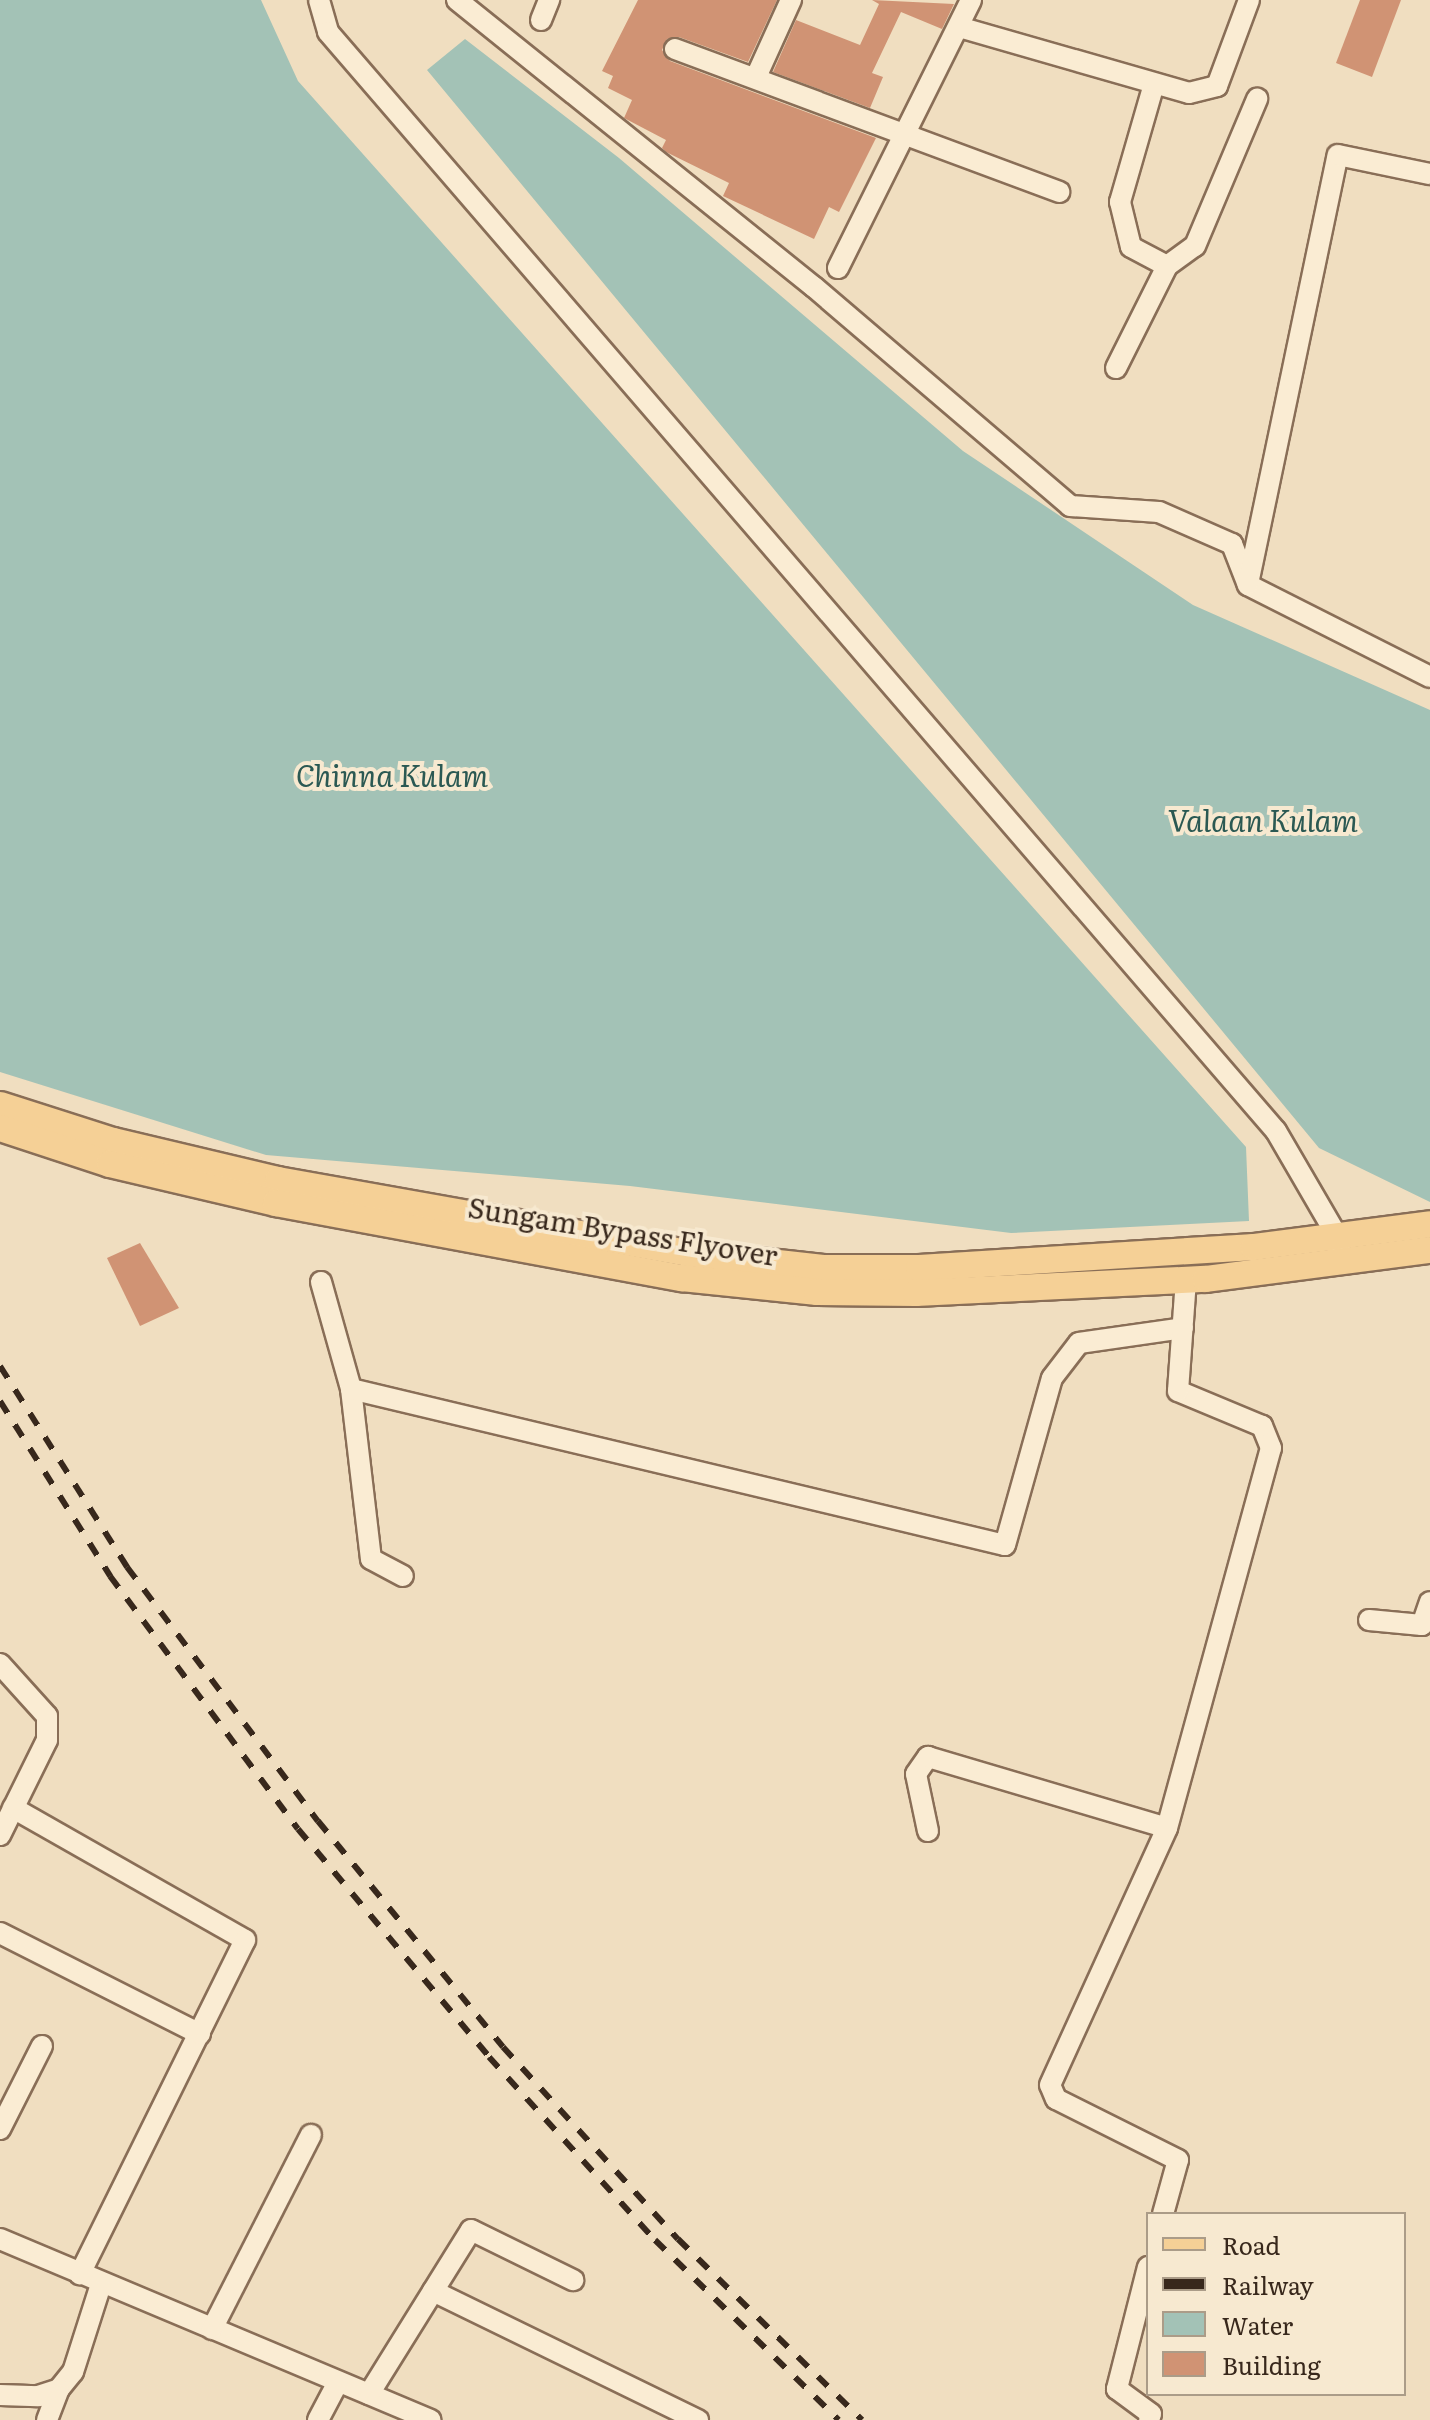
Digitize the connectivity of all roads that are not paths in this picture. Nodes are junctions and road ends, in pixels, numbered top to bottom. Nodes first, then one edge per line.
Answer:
1 (319, 0) edge
2 (457, 0) edge
3 (549, 0) edge
4 (791, 0) edge
5 (971, 0) edge
6 (1249, 0) edge
7 (541, 20) dead end
8 (959, 27) junction
9 (675, 49) dead end
10 (756, 77) junction
11 (1154, 84) junction
12 (1257, 99) dead end
13 (906, 134) junction
14 (1430, 174) edge
15 (1059, 192) dead end
16 (1167, 266) junction
17 (838, 268) dead end
18 (1116, 368) dead end
19 (1248, 585) junction
20 (1430, 677) edge
21 (0, 1105) edge
22 (0, 1128) edge
23 (1430, 1224) edge
24 (1336, 1234) junction
25 (1430, 1250) edge
26 (1343, 1262) junction
27 (1186, 1279) junction
28 (820, 1280) junction
29 (321, 1282) dead end
30 (1183, 1328) junction
31 (351, 1389) junction
32 (403, 1576) dead end
33 (1430, 1602) edge
34 (1369, 1620) dead end
35 (0, 1664) edge
36 (13, 1808) junction
37 (1167, 1828) junction
38 (928, 1831) dead end
39 (0, 1835) edge
40 (0, 1933) edge
41 (200, 2034) junction
42 (42, 2046) dead end
43 (0, 2129) edge
44 (311, 2135) dead end
45 (1164, 2212) edge
46 (0, 2239) edge
47 (80, 2274) junction
48 (1146, 2275) edge
49 (573, 2280) dead end
50 (101, 2284) junction
51 (433, 2291) junction
52 (212, 2329) junction
53 (338, 2382) junction
54 (59, 2389) junction
55 (369, 2394) junction
56 (0, 2395) edge
57 (47, 2420) edge
58 (318, 2420) edge
59 (430, 2420) edge
60 (698, 2420) edge
61 (1149, 2420) edge

1 - 24 street
2 - 19 street
3 - 7 street
4 - 10 street
5 - 8 street
6 - 11 street
8 - 11 street
8 - 13 street
9 - 10 street
10 - 13 street
11 - 16 street
12 - 16 street
13 - 15 street
13 - 17 street
14 - 19 street
16 - 18 street
19 - 20 street
21 - 28 main road, Sungam Bypass Flyover
22 - 28 main road, Sungam Bypass Flyover
23 - 24 main road, Sungam Bypass Flyover
24 - 26 street
24 - 28 main road, Sungam Bypass Flyover
25 - 26 main road, Sungam Bypass Flyover
26 - 27 main road, Sungam Bypass Flyover
27 - 28 main road, Sungam Bypass Flyover
27 - 30 street
29 - 31 street
30 - 31 street
30 - 37 street
31 - 32 street
33 - 34 street
35 - 36 street
36 - 39 street
36 - 41 street
37 - 38 street
37 - 45 street
40 - 41 street
41 - 47 street
42 - 43 street
44 - 52 street
46 - 47 street
47 - 50 street
48 - 61 street
49 - 51 street
50 - 52 street
50 - 54 street
51 - 55 street
51 - 60 street
52 - 53 street
53 - 55 street
53 - 58 street
54 - 56 street
54 - 57 street
55 - 59 street

